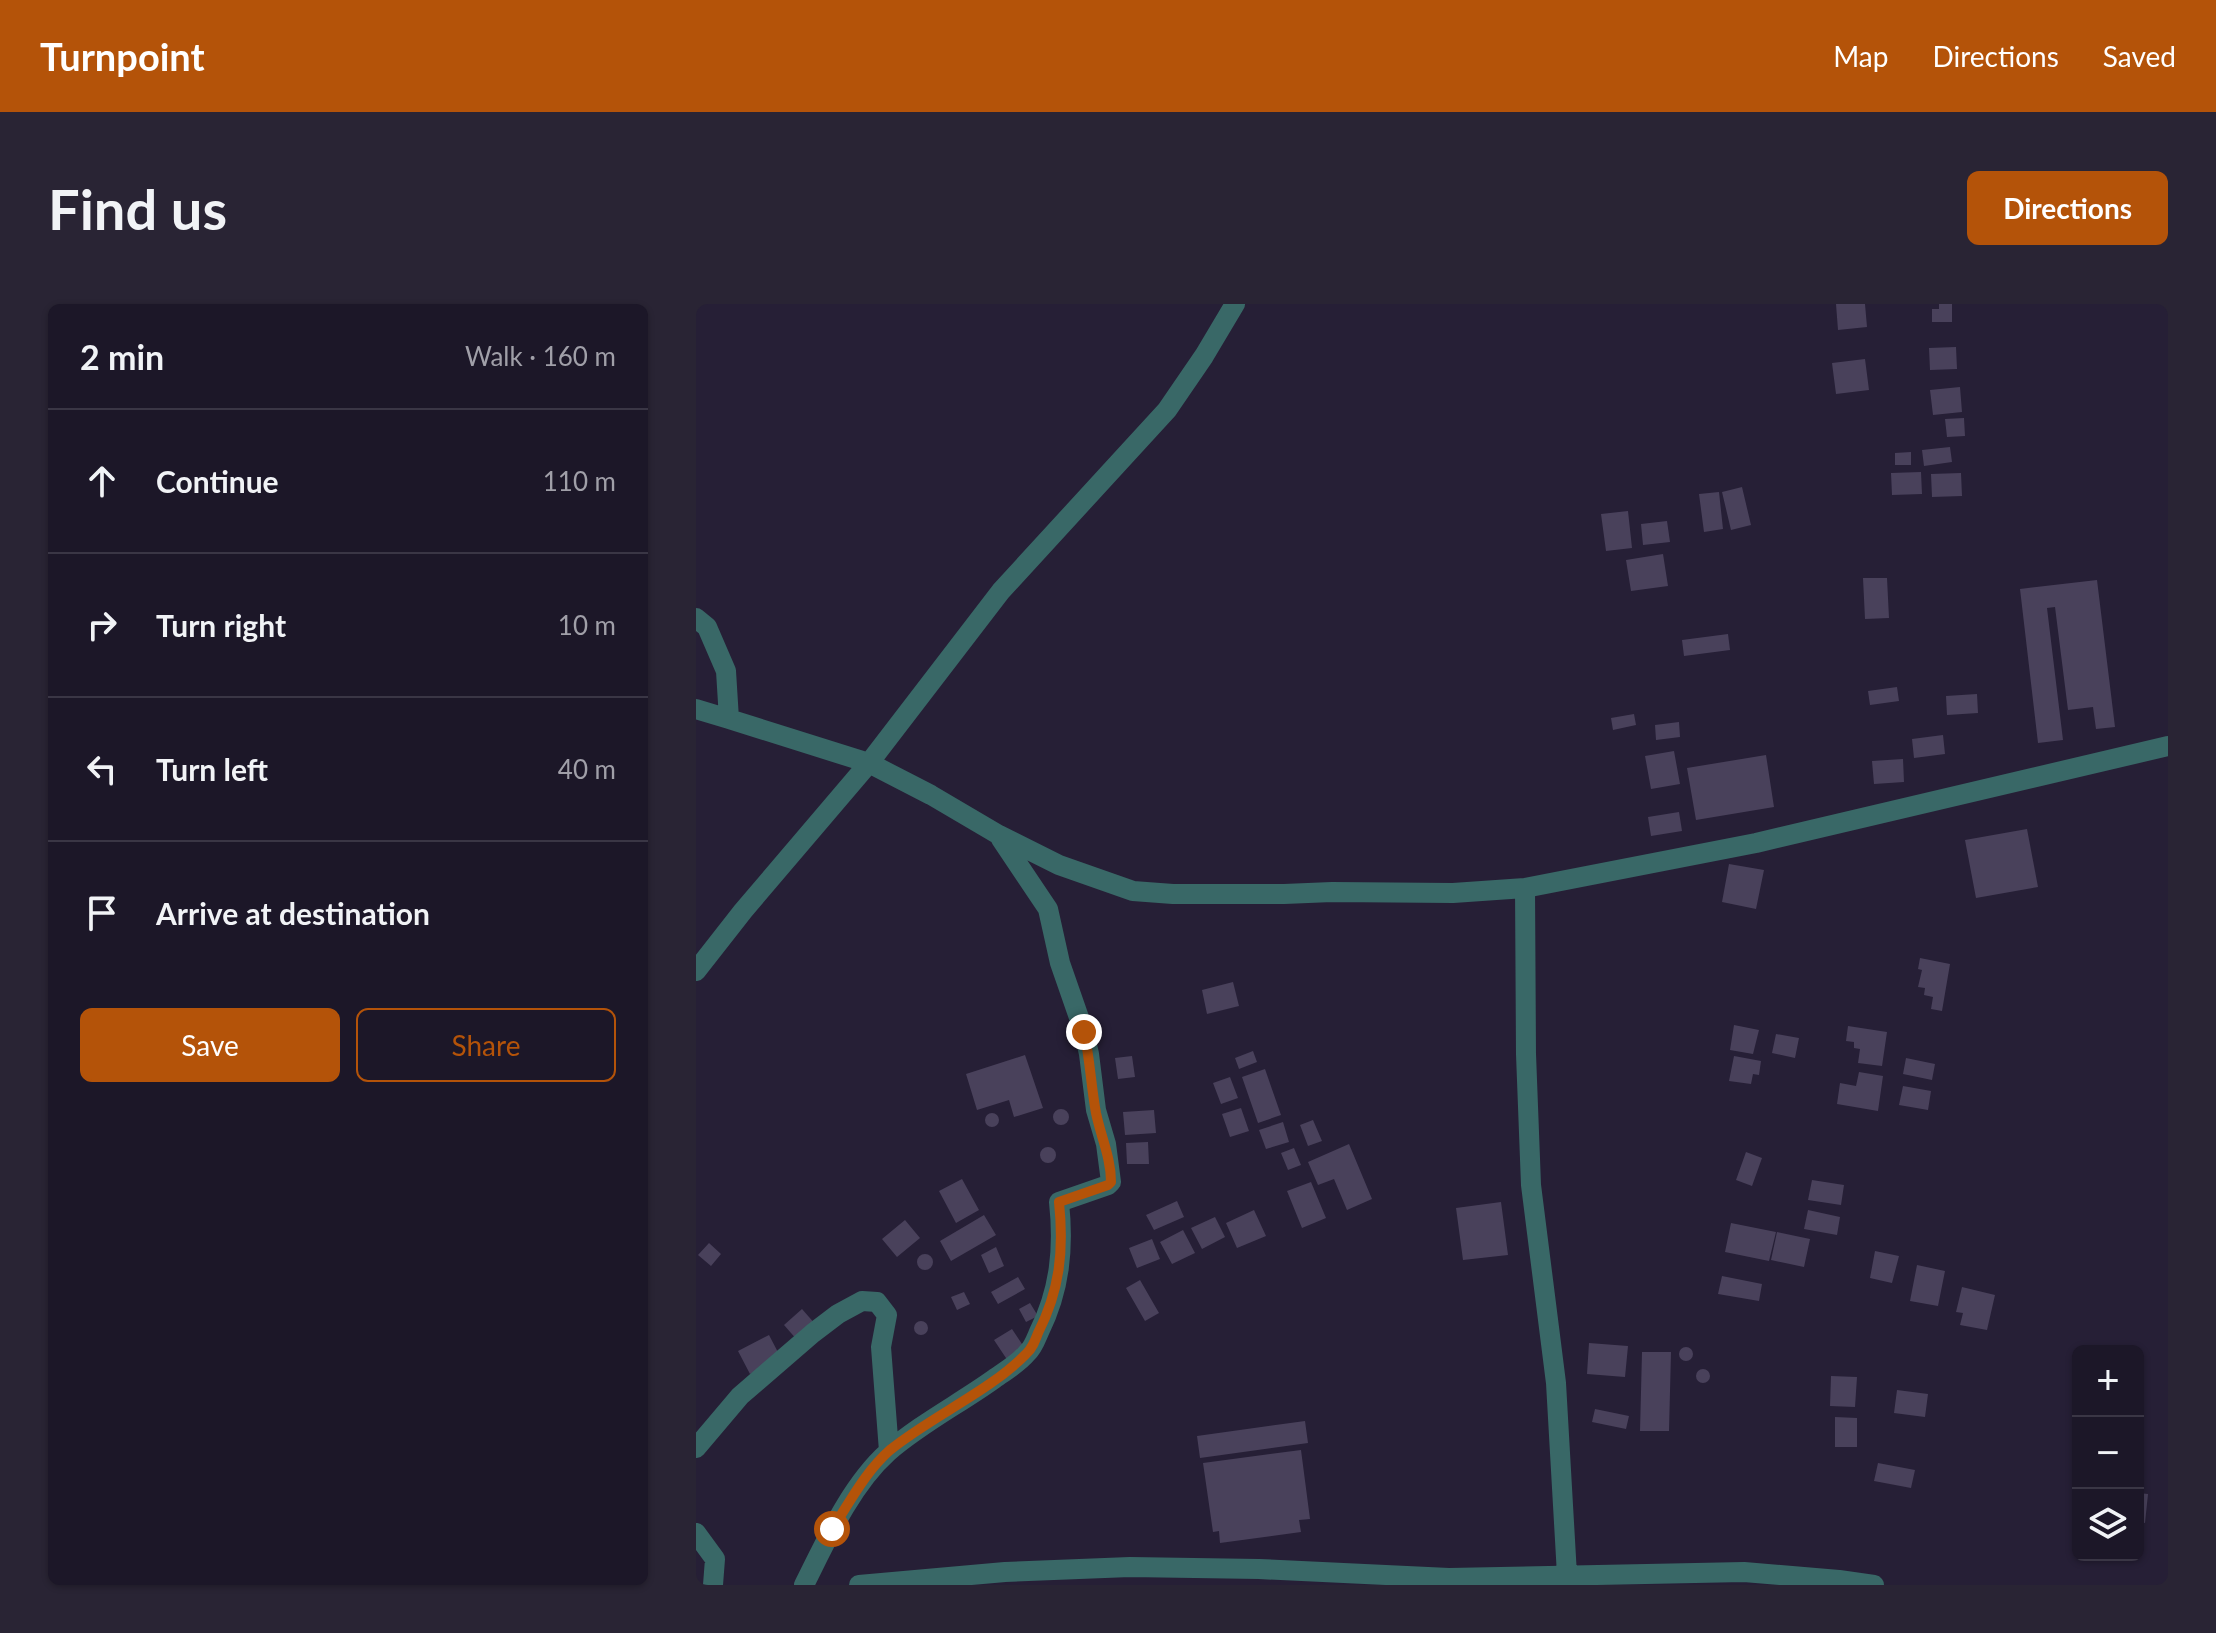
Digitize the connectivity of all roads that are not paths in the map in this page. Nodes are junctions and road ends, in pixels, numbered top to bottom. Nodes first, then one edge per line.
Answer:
1 (1235, 304) edge
2 (696, 618) edge
3 (696, 709) edge
4 (729, 719) junction
5 (2168, 746) edge
6 (869, 763) junction
7 (999, 835) junction
8 (1525, 888) junction
9 (696, 971) edge
10 (696, 1448) edge
11 (889, 1451) junction
12 (696, 1533) edge
13 (1567, 1575) junction
14 (713, 1585) edge
15 (804, 1585) edge
16 (859, 1585) edge
17 (1874, 1585) edge

1 - 6 street
2 - 4 street
3 - 4 street
4 - 6 street
5 - 8 street
6 - 7 street
6 - 9 street
7 - 8 street
7 - 11 street
8 - 13 street
10 - 11 street
11 - 15 street
12 - 14 street
13 - 16 street
13 - 17 street

